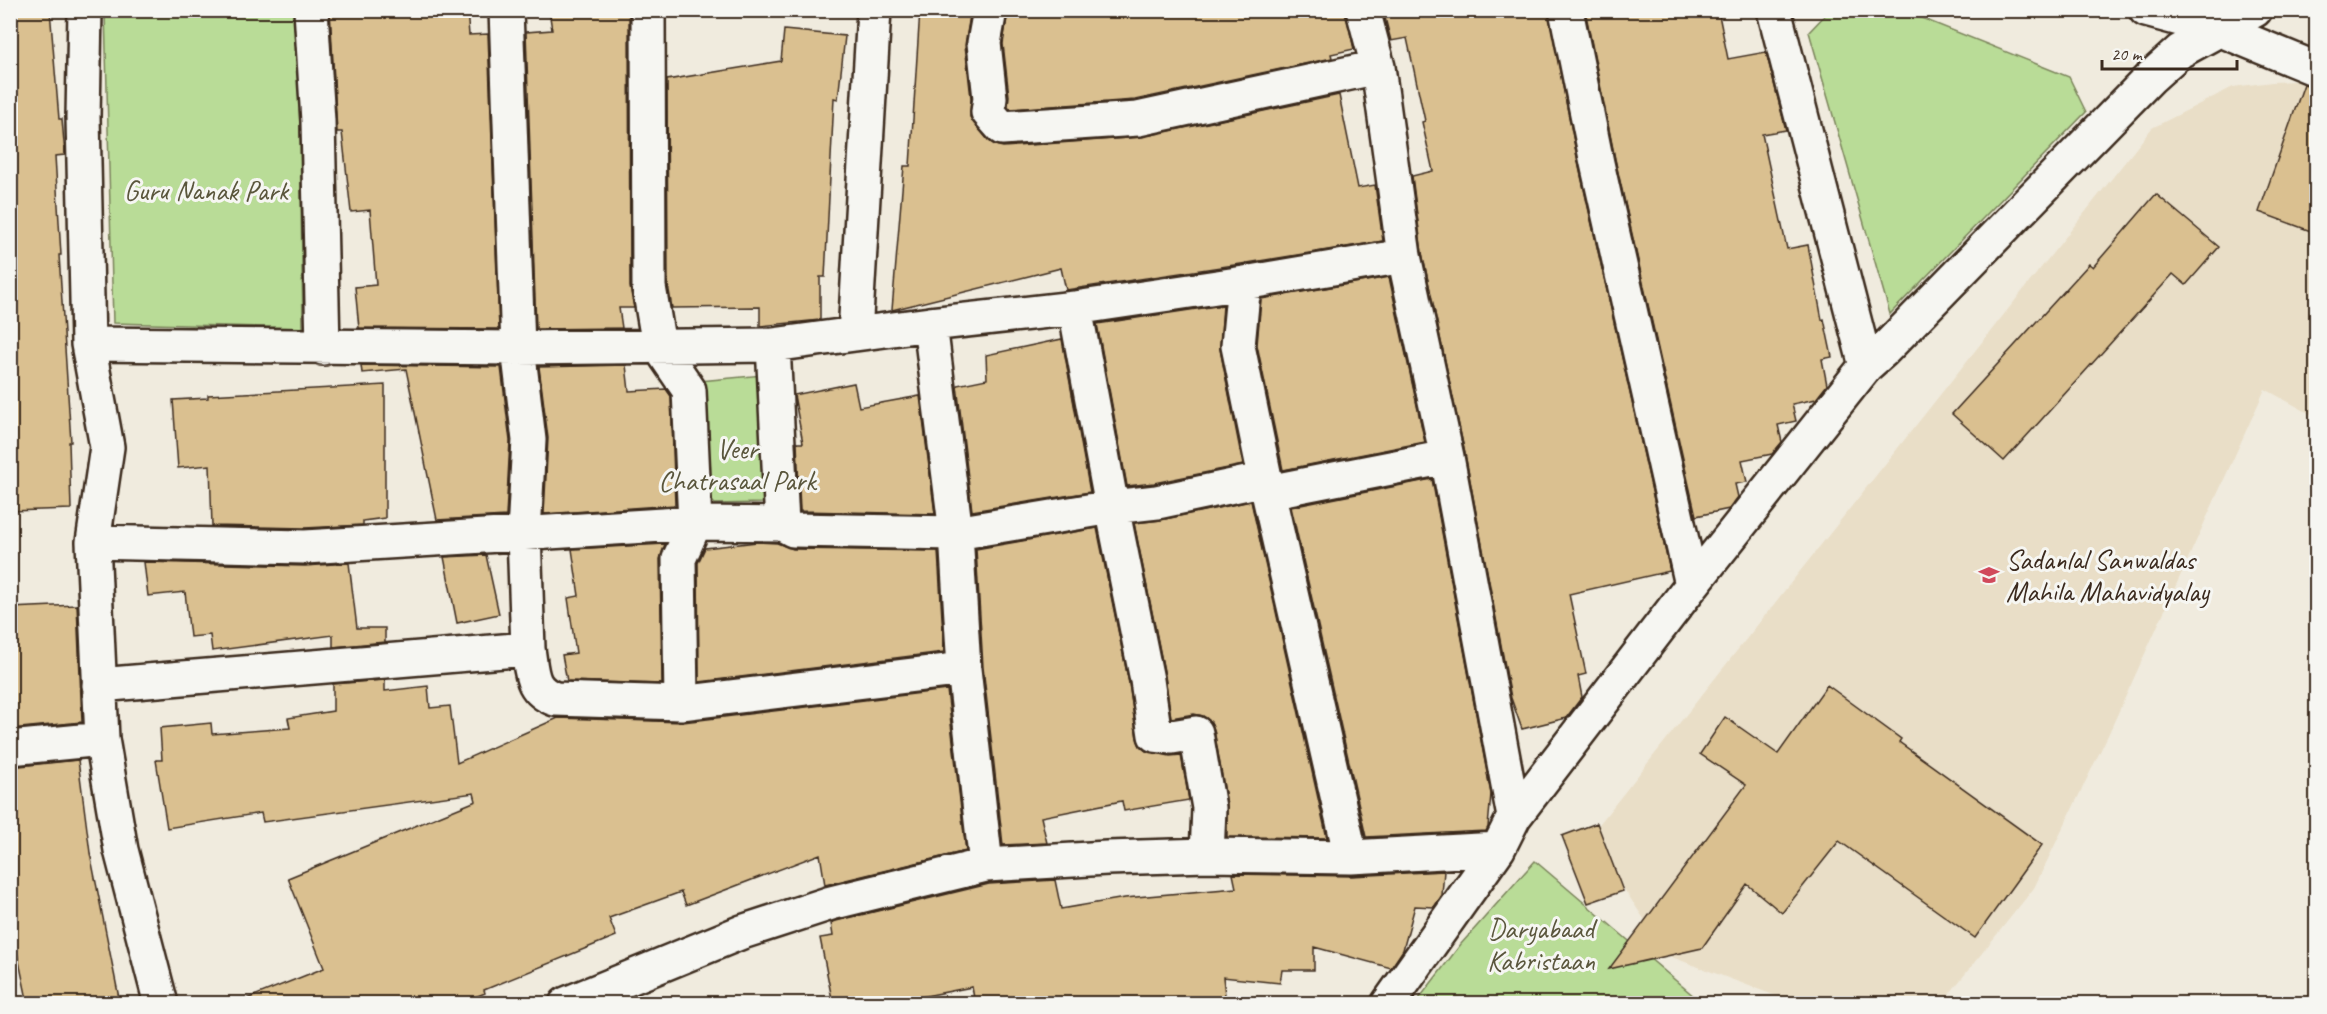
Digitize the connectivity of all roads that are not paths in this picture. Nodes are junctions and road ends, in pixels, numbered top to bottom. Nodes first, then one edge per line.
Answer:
1 (85, 10) edge
2 (310, 10) edge
3 (507, 10) edge
4 (648, 10) edge
5 (874, 10) edge
6 (990, 10) edge
7 (1363, 10) edge
8 (1566, 10) edge
9 (1774, 10) edge
10 (2146, 10) edge
11 (2255, 10) edge
12 (2221, 30) junction
13 (1378, 68) junction
14 (2316, 69) edge
15 (1404, 256) junction
16 (1244, 283) junction
17 (1075, 308) junction
18 (930, 324) junction
19 (855, 334) junction
20 (88, 344) junction
21 (773, 345) junction
22 (659, 346) junction
23 (323, 348) junction
24 (518, 348) junction
25 (1866, 366) junction
26 (1447, 457) junction
27 (1268, 492) junction
28 (1112, 507) junction
29 (695, 523) junction
30 (782, 524) junction
31 (524, 533) junction
32 (956, 533) junction
33 (93, 542) junction
34 (1692, 585) junction
35 (528, 649) junction
36 (964, 669) junction
37 (99, 685) junction
38 (681, 703) junction
39 (102, 739) junction
40 (10, 748) edge
41 (1514, 817) junction
42 (1498, 849) junction
43 (1207, 855) junction
44 (1351, 857) junction
45 (986, 865) junction
46 (161, 1004) edge
47 (566, 1004) edge
48 (1388, 1004) edge

1 - 20 street
2 - 23 street
3 - 24 street
4 - 22 street
5 - 19 street
6 - 13 street
7 - 13 street
8 - 34 street
9 - 25 street
10 - 12 street
11 - 12 street
12 - 14 street
12 - 25 street
13 - 15 street
15 - 16 street
15 - 26 street
16 - 17 street
16 - 27 street
17 - 18 street
17 - 28 street
18 - 19 street
18 - 32 street
19 - 21 street
20 - 23 street
20 - 33 street
21 - 22 street
21 - 30 street
22 - 24 street
22 - 29 street
23 - 24 street
24 - 31 street
25 - 34 street
26 - 27 street
26 - 41 street
27 - 28 street
27 - 44 street
28 - 32 street
28 - 43 street
29 - 30 street
29 - 31 street
29 - 38 street
30 - 32 street
31 - 33 street
31 - 35 street
32 - 36 street
33 - 37 street
34 - 41 street
35 - 37 street
35 - 38 street
36 - 38 street
36 - 45 street
37 - 39 street
39 - 40 street
39 - 46 street
41 - 42 street
42 - 44 street
42 - 48 street
43 - 44 street
43 - 45 street
45 - 47 street

